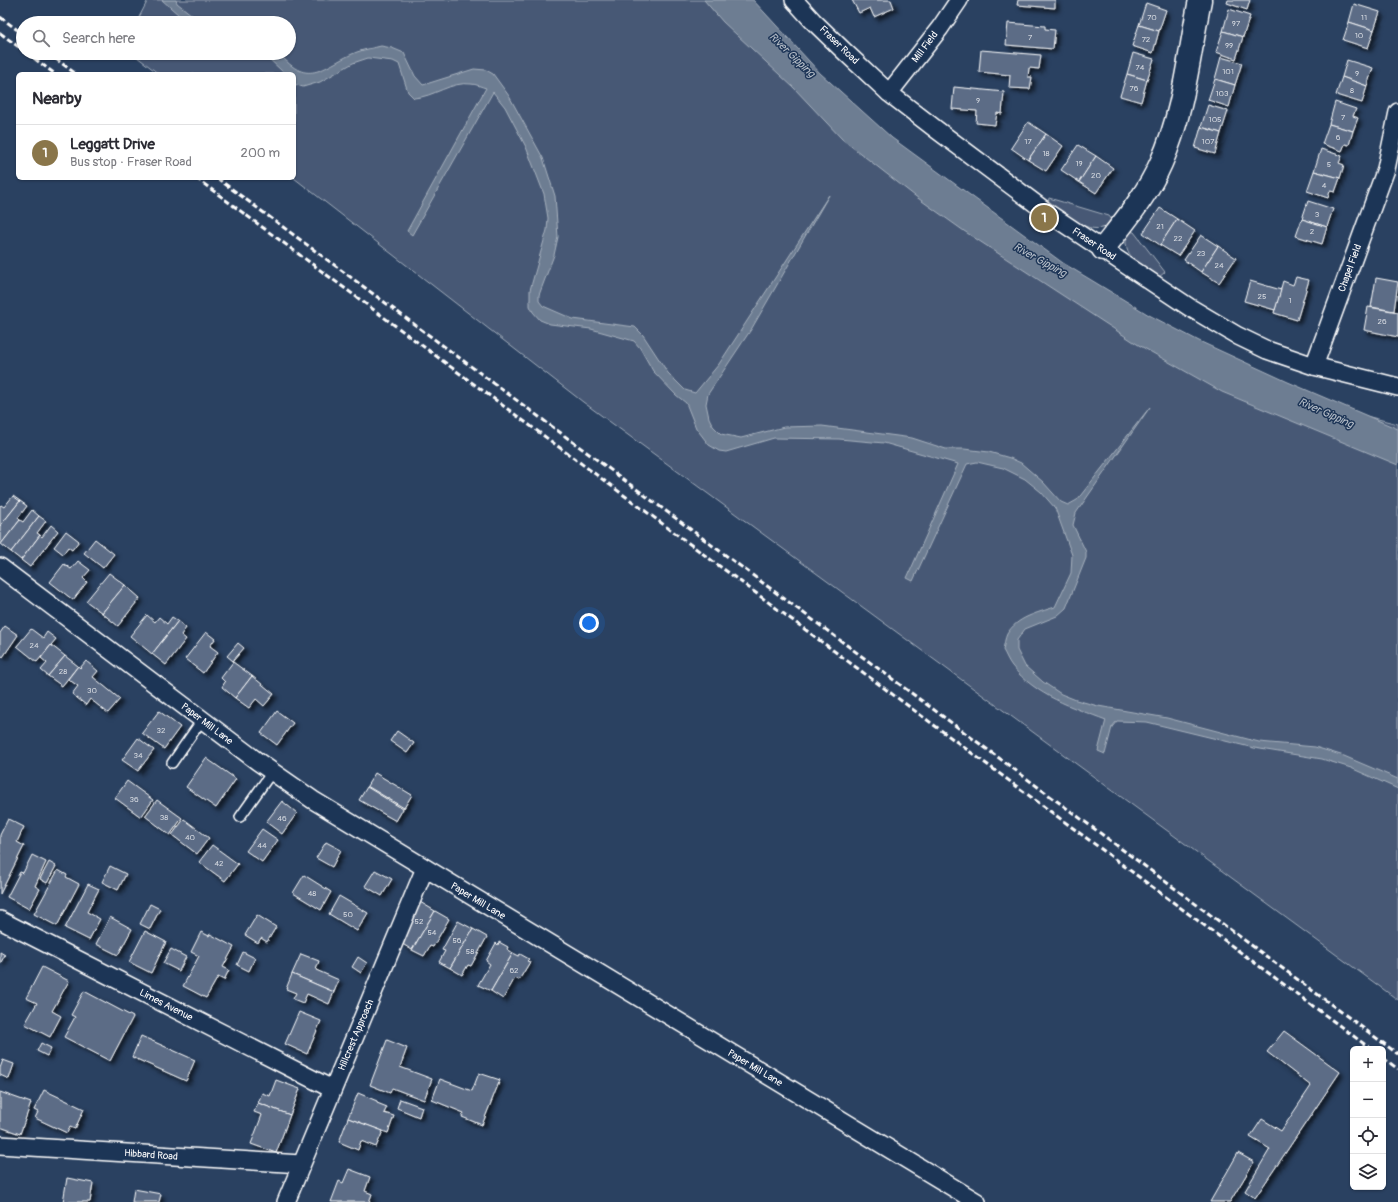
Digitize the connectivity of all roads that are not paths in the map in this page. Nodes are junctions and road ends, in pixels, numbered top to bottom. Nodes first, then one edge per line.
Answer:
1 (794, 0) edge
2 (959, 0) edge
3 (1200, 0) edge
4 (889, 93) junction
5 (1398, 112) edge
6 (1392, 171) edge
7 (1103, 250) junction
8 (1314, 366) junction
9 (1398, 387) edge
10 (0, 567) edge
11 (202, 720) junction
12 (172, 763) dead end
13 (272, 772) junction
14 (240, 817) dead end
15 (425, 868) junction
16 (0, 920) edge
17 (332, 1089) junction
18 (0, 1145) edge
19 (301, 1164) junction
20 (286, 1202) edge
21 (977, 1202) edge

1 - 4 street, Fraser Road
2 - 4 street, Mill Field
3 - 7 street
4 - 7 street, Fraser Road
5 - 6 street, Chapel Field
6 - 8 street, Chapel Field
7 - 8 street, Fraser Road
8 - 9 street, Fraser Road
10 - 11 street, Paper Mill Lane
11 - 12 lane
11 - 13 street, Paper Mill Lane
13 - 14 lane
13 - 15 street, Paper Mill Lane
15 - 17 street, Hillcrest Approach
15 - 21 street, Paper Mill Lane
16 - 17 street, Limes Avenue
17 - 19 street, Hillcrest Approach
18 - 19 street, Hibbard Road
19 - 20 street, Hillcrest Approach

